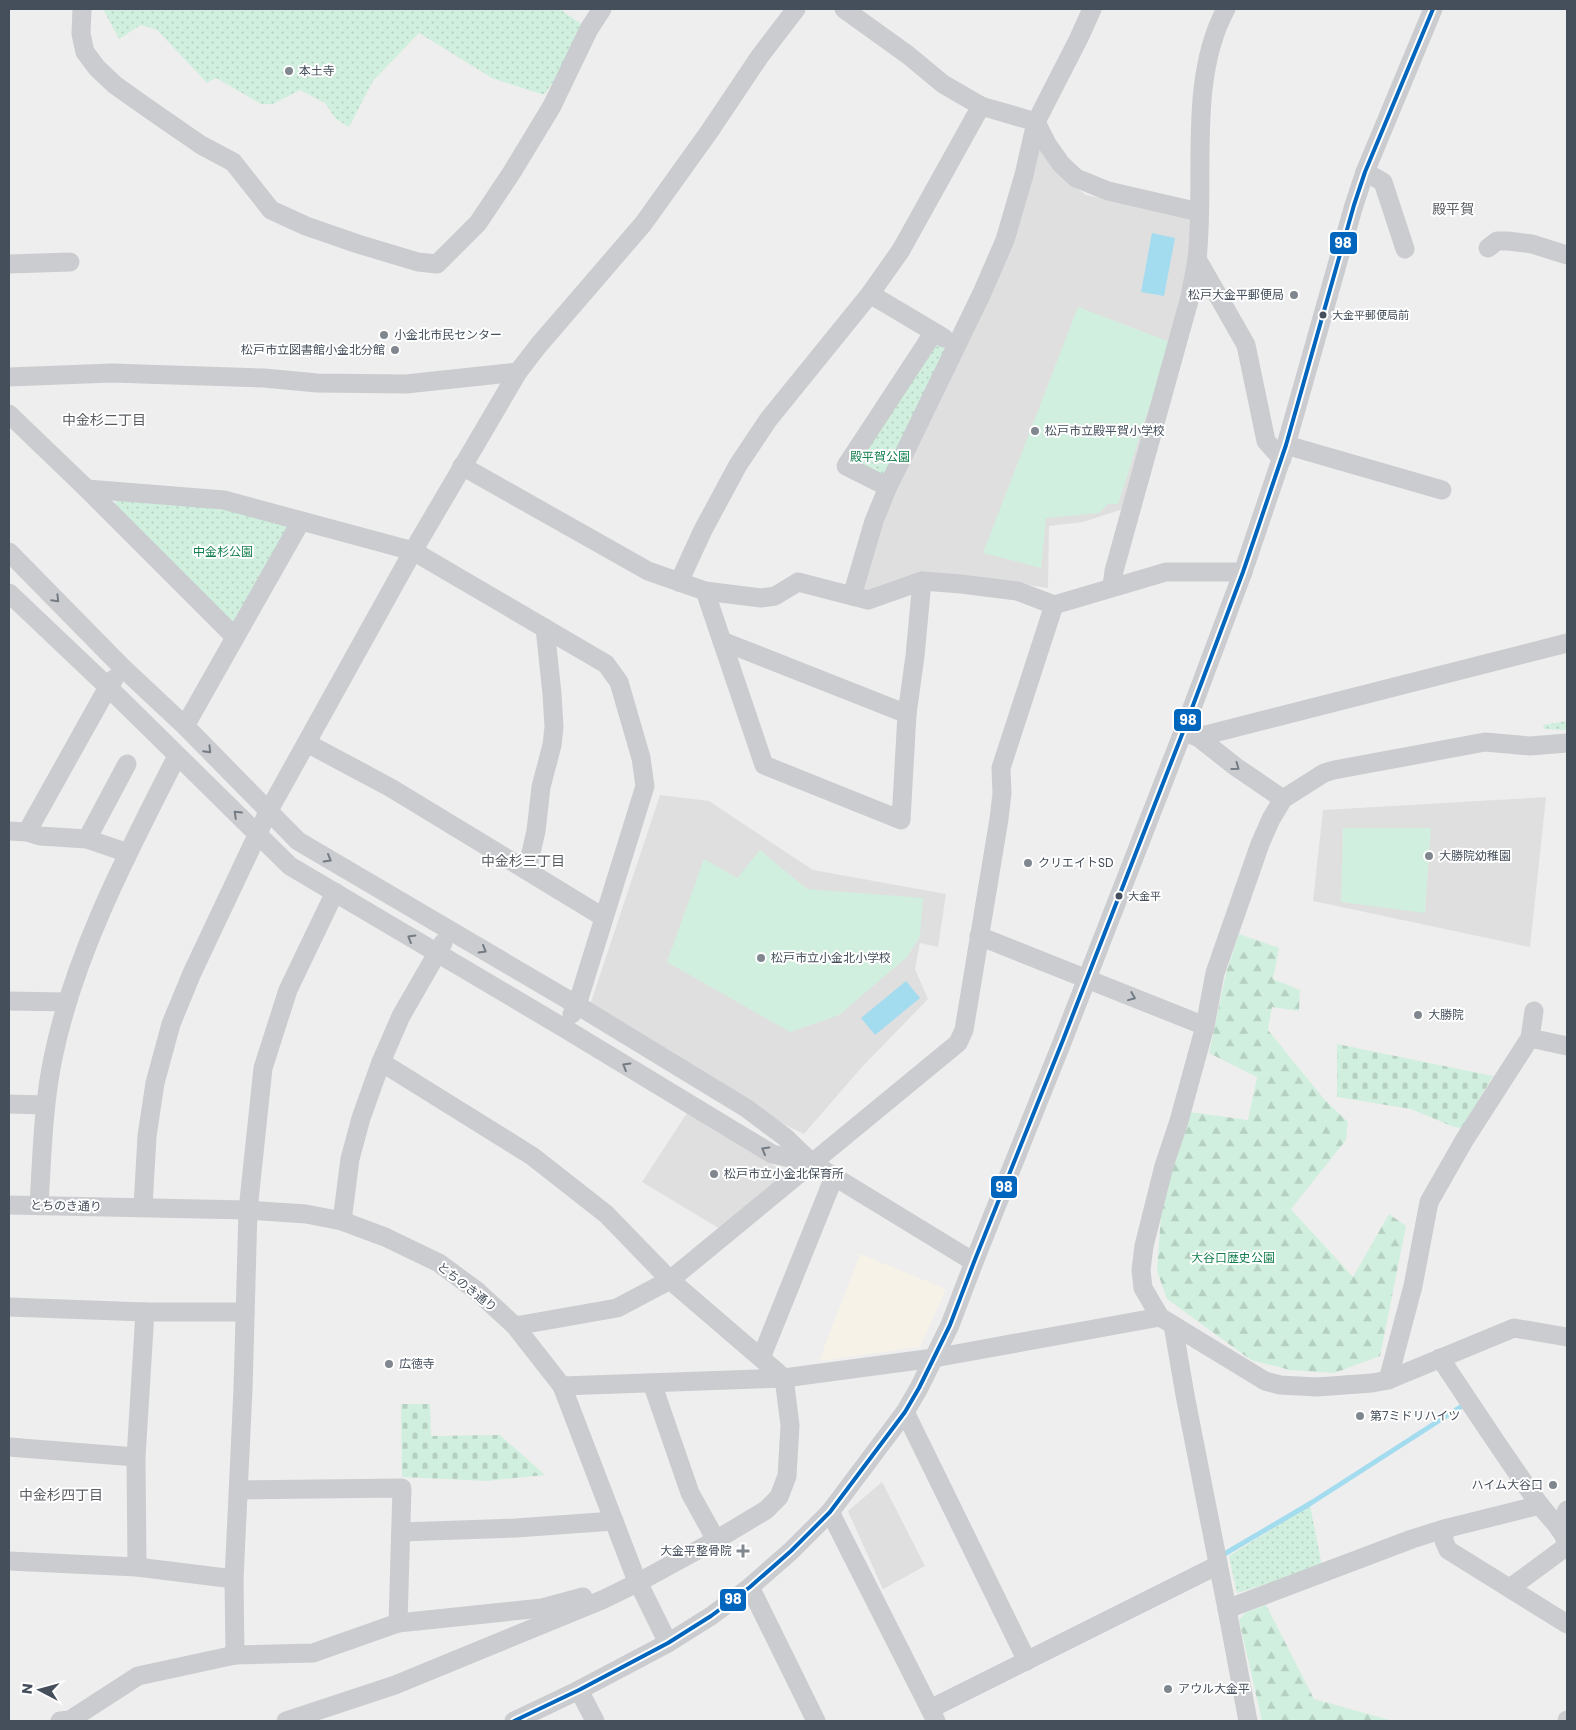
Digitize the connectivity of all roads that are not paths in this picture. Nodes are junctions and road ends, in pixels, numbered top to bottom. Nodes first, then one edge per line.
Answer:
1 (82, 9) edge
2 (602, 9) edge
3 (796, 9) edge
4 (844, 9) edge
5 (1092, 9) edge
6 (1226, 9) edge
7 (1432, 9) edge
8 (981, 106) junction
9 (1036, 122) junction
10 (1365, 172) junction
11 (1199, 212) junction
12 (1488, 248) dead end
13 (1405, 249) dead end
14 (1567, 255) edge
15 (1197, 259) junction
16 (70, 262) dead end
17 (9, 264) edge
18 (870, 294) junction
19 (934, 332) junction
20 (956, 346) junction
21 (518, 372) junction
22 (9, 377) edge
23 (9, 414) edge
24 (1284, 452) junction
25 (462, 466) junction
26 (888, 487) junction
27 (87, 489) junction
28 (1442, 490) dead end
29 (301, 521) junction
30 (413, 550) junction
31 (9, 552) edge
32 (1243, 572) junction
33 (32, 575) junction
34 (922, 581) junction
35 (678, 582) junction
36 (1112, 586) junction
37 (706, 591) junction
38 (852, 596) junction
39 (10, 597) edge
40 (1054, 605) junction
41 (545, 628) junction
42 (235, 637) junction
43 (722, 641) junction
44 (1567, 643) edge
45 (123, 668) junction
46 (108, 687) junction
47 (907, 714) junction
48 (184, 726) junction
49 (1191, 734) junction
50 (307, 743) junction
51 (1567, 743) edge
52 (177, 756) junction
53 (127, 764) dead end
54 (1283, 799) junction
55 (268, 812) junction
56 (18, 831) edge
57 (258, 834) junction
58 (87, 839) junction
59 (128, 853) junction
60 (527, 870) junction
61 (335, 892) junction
62 (603, 917) junction
63 (450, 931) junction
64 (979, 936) junction
65 (437, 954) junction
66 (1086, 978) junction
67 (9, 1001) edge
68 (67, 1002) junction
69 (576, 1005) junction
70 (1534, 1011) dead end
71 (1205, 1026) junction
72 (564, 1028) junction
73 (1530, 1038) junction
74 (1567, 1046) edge
75 (381, 1062) junction
76 (9, 1104) edge
77 (45, 1105) junction
78 (812, 1163) junction
79 (834, 1177) junction
80 (9, 1205) edge
81 (39, 1205) junction
82 (143, 1207) junction
83 (248, 1210) junction
84 (342, 1221) junction
85 (974, 1262) junction
86 (670, 1280) junction
87 (9, 1308) edge
88 (145, 1312) junction
89 (245, 1312) junction
90 (1166, 1321) junction
91 (516, 1326) junction
92 (1567, 1337) edge
93 (760, 1358) junction
94 (934, 1358) junction
95 (1440, 1358) junction
96 (784, 1378) junction
97 (1388, 1380) junction
98 (652, 1382) junction
99 (562, 1386) junction
100 (905, 1412) junction
101 (9, 1447) edge
102 (136, 1457) junction
103 (239, 1490) junction
104 (1540, 1506) junction
105 (1567, 1510) edge
106 (830, 1512) junction
107 (614, 1520) junction
108 (1444, 1529) junction
109 (401, 1532) junction
110 (716, 1540) junction
111 (1565, 1540) edge
112 (9, 1561) edge
113 (1218, 1565) junction
114 (136, 1567) junction
115 (234, 1579) junction
116 (633, 1586) junction
117 (750, 1587) junction
118 (1510, 1588) junction
119 (1228, 1609) junction
120 (398, 1623) junction
121 (1567, 1624) edge
122 (668, 1643) junction
123 (235, 1654) junction
124 (1027, 1661) junction
125 (580, 1690) junction
126 (933, 1715) edge
127 (60, 1721) edge
128 (286, 1721) edge
129 (514, 1721) edge
130 (595, 1721) edge
131 (816, 1721) edge
132 (1248, 1721) edge

1 - 2 street
3 - 21 street
4 - 8 street
5 - 9 street
6 - 11 street
7 - 10 street
8 - 9 street
8 - 18 street
9 - 11 street
9 - 20 street
10 - 13 street
10 - 24 street
11 - 15 street
12 - 14 street
15 - 24 street
15 - 36 street
16 - 17 street
18 - 19 street
18 - 35 street
19 - 20 street
19 - 26 street
20 - 26 street
21 - 22 street
21 - 25 street
23 - 27 street
24 - 28 street
24 - 32 street
25 - 30 street
25 - 35 street
26 - 38 street
27 - 29 street
27 - 42 street
29 - 30 street
29 - 42 street
30 - 41 street
30 - 50 street
31 - 33 street
32 - 36 street
32 - 49 street
33 - 39 street
33 -> 45 street
34 - 38 street
34 - 40 street
34 - 47 street
35 - 37 street
36 - 40 street
37 - 38 street
37 - 43 street
39 - 46 street
40 - 64 street
41 - 60 street
41 - 62 street
42 - 48 street
43 - 47 street
43 - 47 street
44 - 49 street
45 - 46 street
45 - 48 street
46 - 52 street
46 - 56 street
48 -> 55 street
49 -> 54 street
49 - 66 street
50 - 55 street
50 - 60 street
51 - 54 street
57 -> 52 street
52 - 59 street
53 - 58 street
54 - 71 street
55 - 57 street
55 -> 63 street
56 - 58 street
57 - 61 street
57 - 82 street
58 - 59 street
59 - 68 street
60 - 62 street
65 -> 61 street
61 - 83 street
62 - 69 street
63 - 65 street
63 -> 69 street
64 - 66 street
64 - 78 street
65 - 72 street
65 - 75 street
66 -> 71 street
66 - 85 street
67 - 68 street
68 - 77 street
69 - 72 street
69 - 78 street
70 - 73 street
71 - 90 street
78 -> 72 street
73 - 74 street
73 - 97 street
75 - 84 street
75 - 86 street
76 - 77 street
77 - 81 street
78 - 79 street
78 - 86 street
79 - 85 street
79 - 93 street
80 - 81 street, とちのき通り
81 - 82 street, とちのき通り
82 - 83 street, とちのき通り
83 - 84 street, とちのき通り
83 - 89 street
84 - 91 street, とちのき通り
85 - 94 street
86 - 91 street
86 - 93 street
87 - 88 street
88 - 89 street
88 - 102 street
89 - 103 street
90 - 94 street
90 - 97 street
90 - 113 street
91 - 99 street, とちのき通り
92 - 95 street
93 - 96 street
94 - 96 street
94 - 100 street
95 - 97 street
95 - 104 street
96 - 98 street
96 - 110 street
98 - 99 street
98 - 110 street
99 - 107 street, とちのき通り
100 - 106 street
100 - 124 street
101 - 102 street
102 - 114 street
103 - 109 street
103 - 115 street
104 - 108 street
104 - 111 street
105 - 111 street
106 - 117 street
106 - 126 street
107 - 109 street
107 - 116 street, とちのき通り
108 - 118 street
108 - 119 street
109 - 120 street
110 - 116 street
111 - 118 street
112 - 114 street
113 - 119 street
113 - 124 street
114 - 115 street
115 - 123 street
116 - 120 street
116 - 122 street, とちのき通り
116 - 128 street
117 - 122 street
117 - 131 street
118 - 121 street
119 - 132 street
120 - 123 street
122 - 125 street
123 - 127 street
124 - 126 street
125 - 129 street
125 - 130 street

